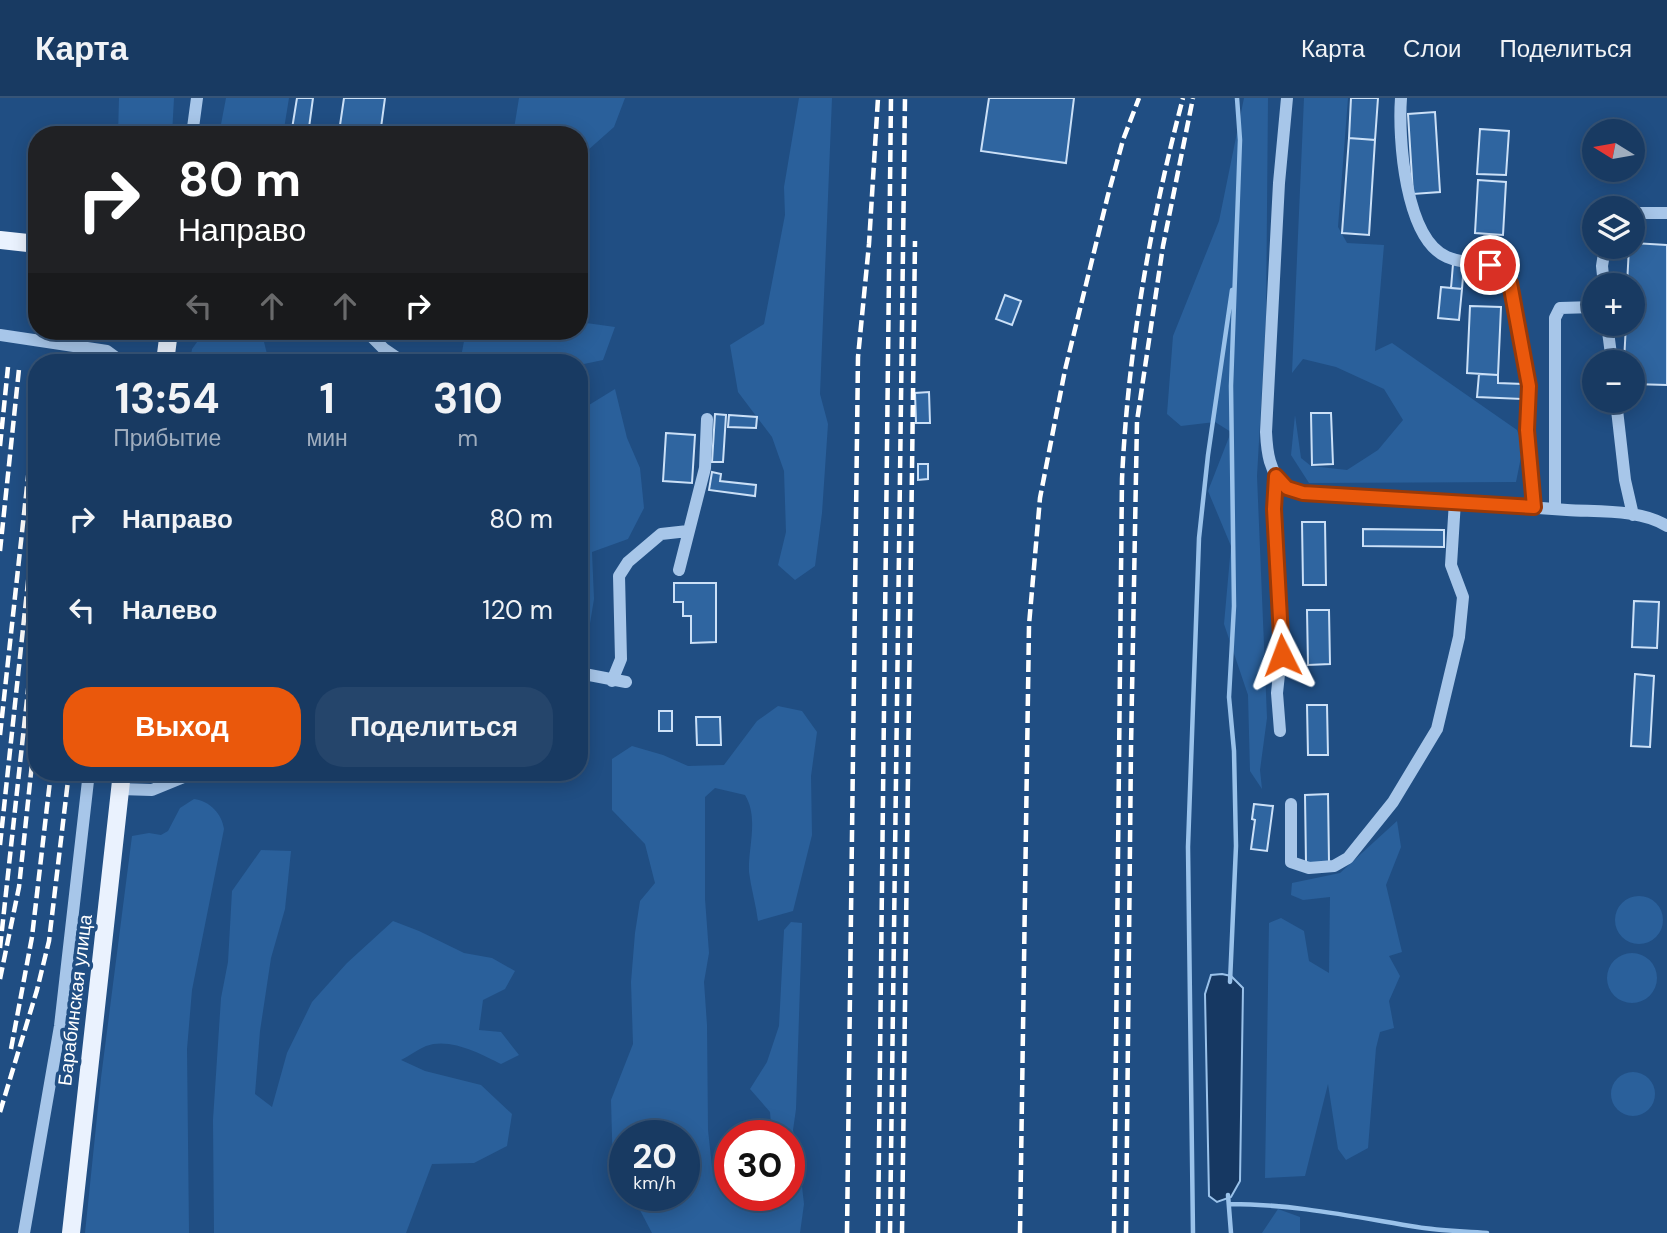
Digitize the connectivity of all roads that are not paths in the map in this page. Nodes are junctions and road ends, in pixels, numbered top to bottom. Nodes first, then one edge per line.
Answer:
1 (197, 98) edge
2 (1287, 98) edge
3 (1401, 98) edge
4 (193, 126) edge
5 (1645, 213) edge
6 (1667, 213) edge
7 (0, 240) edge
8 (28, 243) edge
9 (1582, 308) edge
10 (0, 335) edge
11 (28, 339) edge
12 (33, 340) edge
13 (375, 340) edge
14 (111, 354) edge
15 (391, 354) edge
16 (1617, 413) edge
17 (707, 419) dead end
18 (1276, 476) junction
19 (1455, 501) junction
20 (1534, 507) junction
21 (1555, 509) junction
22 (1633, 515) junction
23 (1667, 526) edge
24 (688, 531) junction
25 (679, 570) dead end
26 (588, 675) edge
27 (612, 681) junction
28 (626, 682) dead end
29 (1280, 731) dead end
30 (88, 781) edge
31 (121, 781) edge
32 (124, 781) edge
33 (174, 781) edge
34 (1291, 804) dead end
35 (24, 1233) edge
36 (71, 1233) edge

1 - 4 street
2 - 18 street
3 - 20 street
5 - 6 street
7 - 8 main road
9 - 21 street
10 - 11 street
12 - 14 street
13 - 15 street
16 - 22 street
17 - 24 street
18 - 19 street
18 - 29 street
19 - 20 street
19 - 34 street
20 - 21 street
21 - 22 street
22 - 23 street
24 - 25 street
24 - 27 street
26 - 27 street
27 - 28 street
30 - 35 street
31 - 36 main road, Барабинская улица
32 - 33 street

